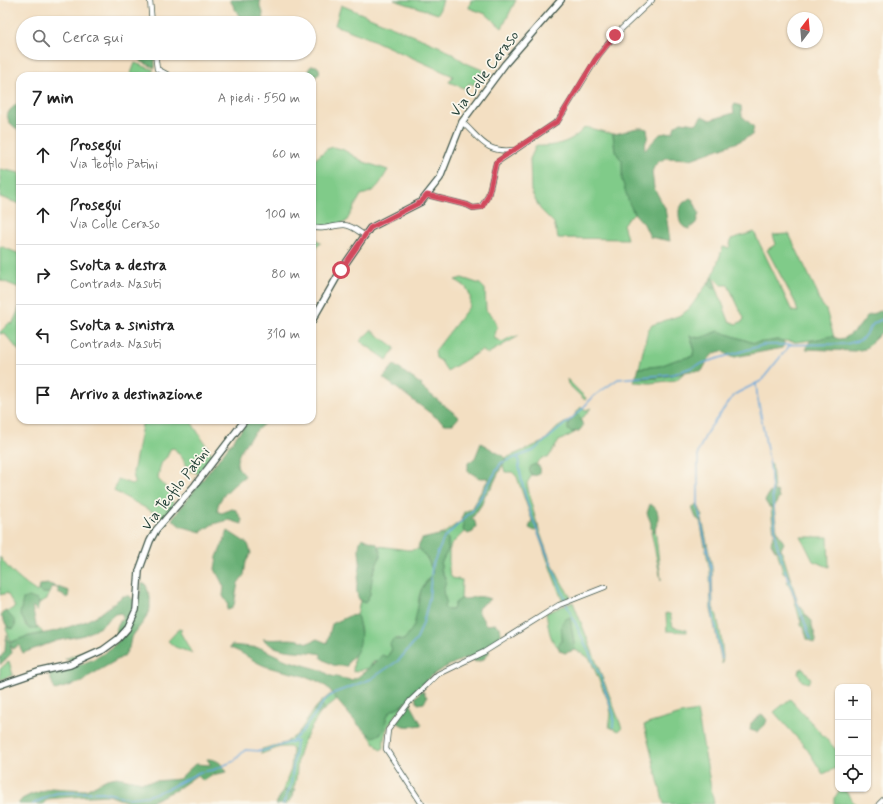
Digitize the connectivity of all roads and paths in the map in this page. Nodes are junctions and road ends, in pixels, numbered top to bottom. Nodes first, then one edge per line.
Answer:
1 (150, 0) edge
2 (561, 0) edge
3 (652, 0) edge
4 (151, 16) edge
5 (155, 60) edge
6 (162, 72) edge
7 (462, 122) junction
8 (515, 150) junction
9 (427, 195) junction
10 (316, 228) edge
11 (364, 235) junction
12 (316, 314) edge
13 (242, 424) edge
14 (605, 587) dead end
15 (0, 685) edge
16 (883, 800) edge
17 (422, 804) edge
18 (879, 804) edge

1 - 4 street
2 - 7 street, Via Colle Ceraso
3 - 8 street
5 - 6 street
7 - 8 street
7 - 9 street, Via Colle Ceraso
8 - 9 street
9 - 11 street, Via Colle Ceraso
10 - 11 street
11 - 12 street
13 - 15 street, Via Teofilo Patini
14 - 17 street
16 - 18 street

